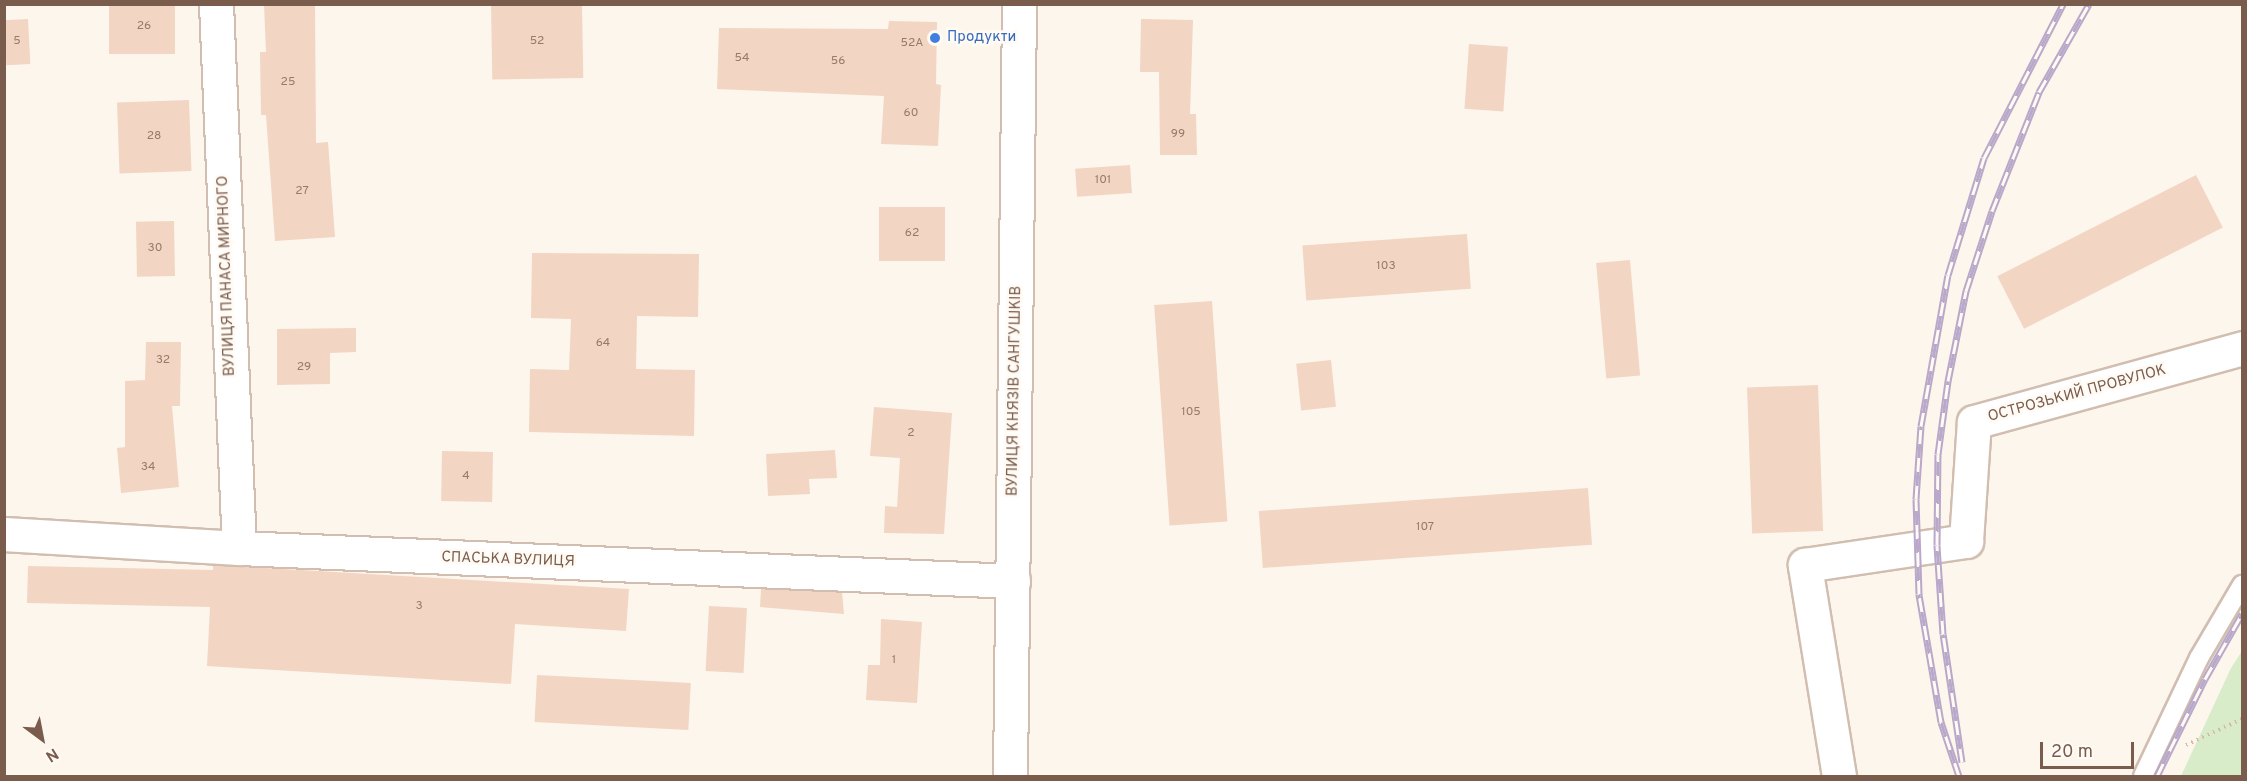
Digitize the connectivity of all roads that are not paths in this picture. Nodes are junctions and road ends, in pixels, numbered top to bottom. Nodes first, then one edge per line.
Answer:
1 (216, 4) edge
2 (1019, 4) edge
3 (2242, 348) edge
4 (4, 534) edge
5 (239, 548) junction
6 (1013, 581) junction
7 (2242, 585) edge
8 (1010, 777) edge
9 (1839, 777) edge
10 (2143, 777) edge

1 - 5 street, ВУЛИЦЯ ПАНАСА МИРНОГО
2 - 6 street, ВУЛИЦЯ КНЯЗІВ САНГУШКІВ
3 - 9 street, ОСТРОЗЬКИЙ ПРОВУЛОК
4 - 5 street, СПАСЬКА ВУЛИЦЯ
5 - 6 street, СПАСЬКА ВУЛИЦЯ
6 - 8 street, ВУЛИЦЯ КНЯЗІВ САНГУШКІВ
7 - 10 lane

